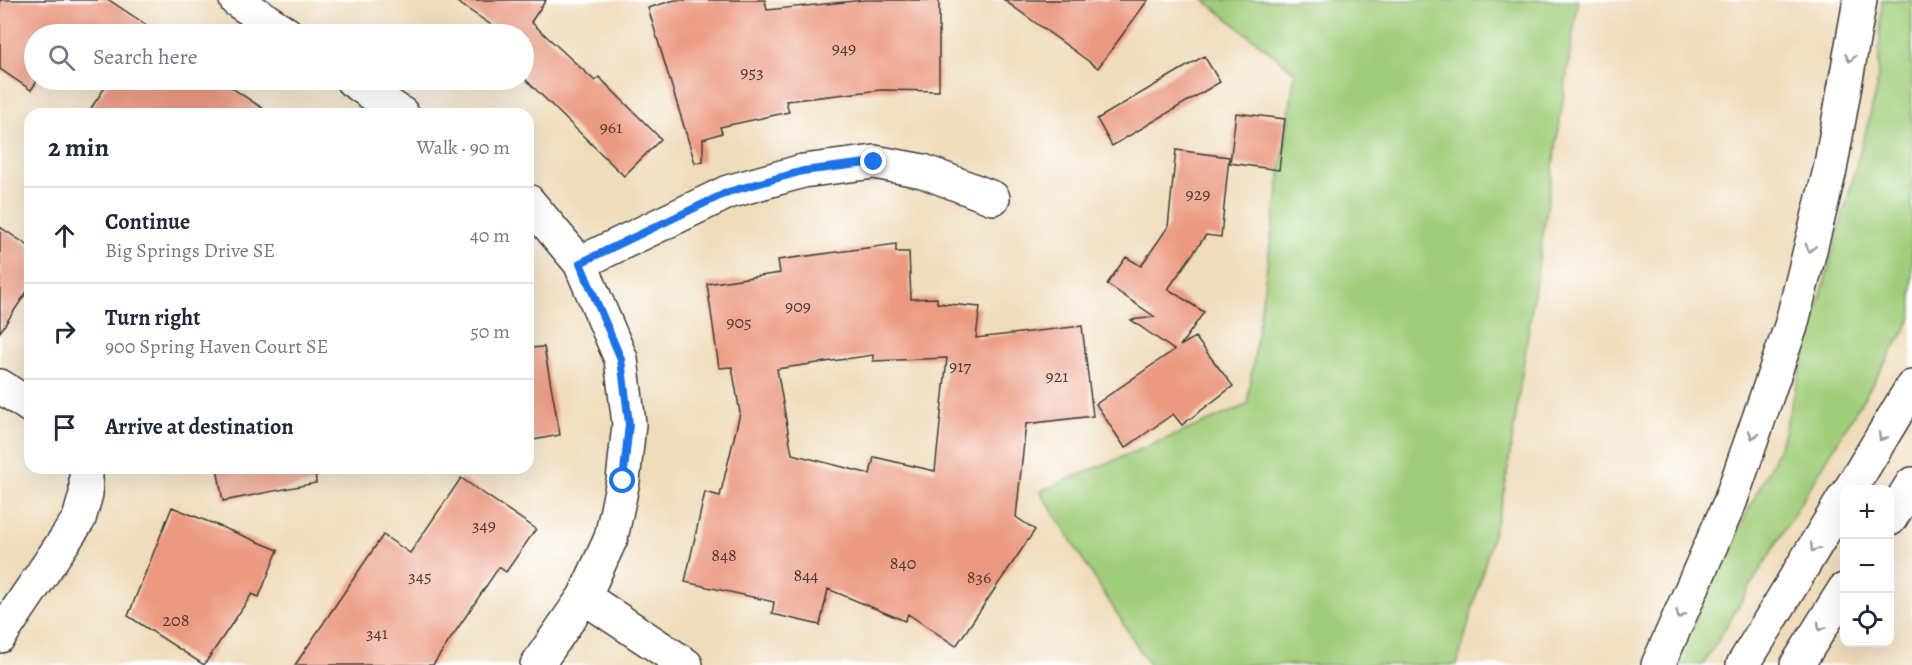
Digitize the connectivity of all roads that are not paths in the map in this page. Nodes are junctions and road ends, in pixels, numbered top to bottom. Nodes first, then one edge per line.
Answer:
1 (237, 0) edge
2 (1860, 0) edge
3 (272, 24) edge
4 (367, 90) edge
5 (393, 108) edge
6 (993, 198) dead end
7 (534, 208) edge
8 (580, 263) junction
9 (0, 386) edge
10 (1912, 387) edge
11 (24, 402) edge
12 (86, 474) edge
13 (1912, 484) edge
14 (1852, 485) edge
15 (1840, 506) edge
16 (1894, 513) edge
17 (1843, 593) edge
18 (584, 597) junction
19 (0, 636) edge
20 (537, 665) edge
21 (686, 665) edge
22 (1658, 665) edge
23 (1743, 665) edge
24 (1797, 665) edge

1 - 3 main road
2 -> 22 main road
4 - 5 main road
6 - 8 main road
7 - 8 main road
8 - 18 main road
9 - 11 main road
10 -> 14 main road
12 - 19 main road
13 - 16 main road
15 -> 23 main road
17 -> 24 main road
18 - 20 main road
18 - 21 main road

